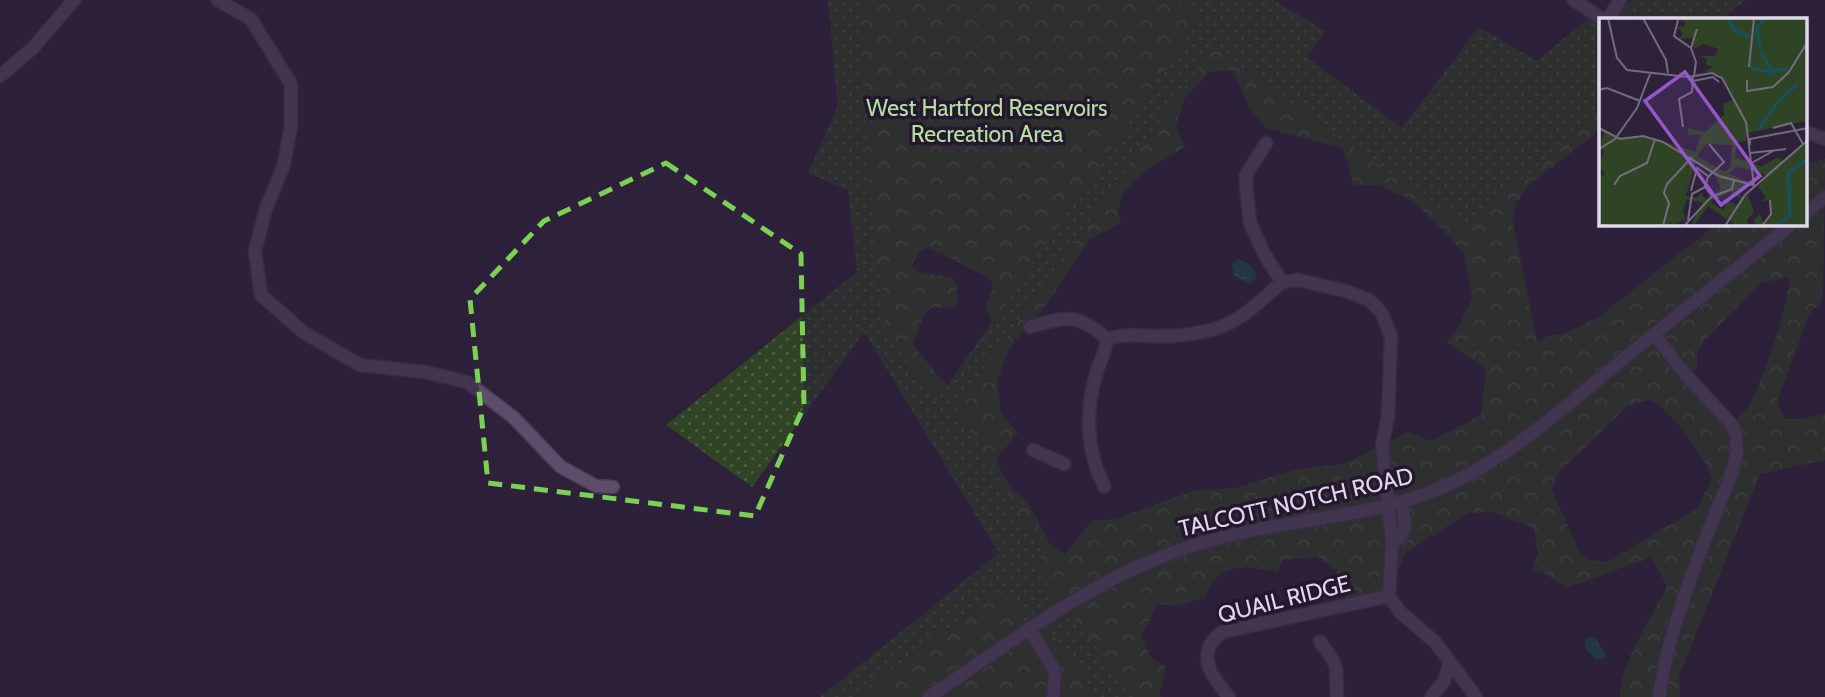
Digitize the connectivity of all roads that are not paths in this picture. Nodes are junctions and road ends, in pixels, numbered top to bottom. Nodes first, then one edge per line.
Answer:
1 (74, 0) edge
2 (218, 0) edge
3 (1574, 0) edge
4 (1620, 0) edge
5 (1601, 18) edge
6 (1609, 18) edge
7 (0, 76) edge
8 (1808, 133) edge
9 (1825, 139) edge
10 (1266, 143) dead end
11 (1825, 197) edge
12 (1808, 211) edge
13 (1789, 226) edge
14 (1282, 282) junction
15 (1030, 327) dead end
16 (1654, 334) junction
17 (1107, 339) junction
18 (1032, 450) dead end
19 (1064, 464) dead end
20 (1104, 486) dead end
21 (613, 487) dead end
22 (1395, 505) junction
23 (1389, 596) junction
24 (1030, 630) junction
25 (1320, 642) dead end
26 (1450, 662) junction
27 (1464, 680) junction
28 (1440, 687) junction
29 (929, 697) edge
30 (1053, 697) edge
31 (1229, 697) edge
32 (1337, 697) edge
33 (1431, 697) edge
34 (1476, 697) edge
35 (1659, 697) edge

1 - 7 street
2 - 21 street
3 - 5 street
4 - 6 street
8 - 9 street
10 - 14 street
11 - 12 street
13 - 16 street, TALCOTT NOTCH ROAD
14 - 17 street
14 - 22 street
15 - 17 street
16 - 22 street, TALCOTT NOTCH ROAD
16 - 35 street
17 - 20 street
18 - 19 street
22 - 23 street
22 - 24 street, TALCOTT NOTCH ROAD
23 - 26 street
23 - 31 street, QUAIL RIDGE
24 - 29 street, TALCOTT NOTCH ROAD
24 - 30 street
25 - 32 street
26 - 27 street
26 - 28 street
27 - 28 street
27 - 34 street
28 - 33 street

